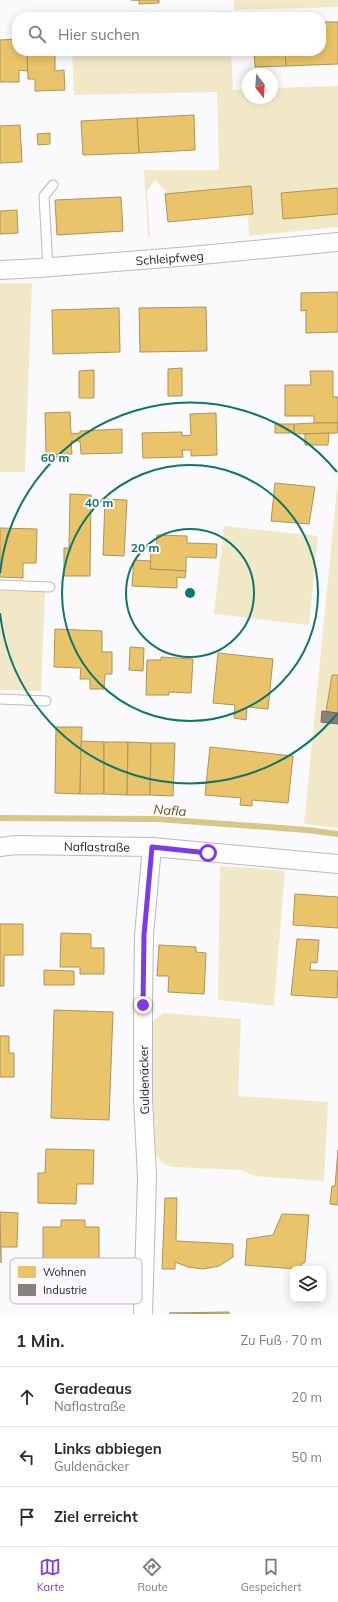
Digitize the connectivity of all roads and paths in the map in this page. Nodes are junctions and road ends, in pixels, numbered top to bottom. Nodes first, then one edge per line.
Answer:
1 (53, 186) dead end
2 (338, 242) edge
3 (48, 268) junction
4 (0, 270) edge
5 (0, 585) edge
6 (50, 587) dead end
7 (0, 699) edge
8 (46, 701) dead end
9 (0, 847) edge
10 (152, 847) junction
11 (338, 864) edge
12 (143, 1314) edge

1 - 3 lane
2 - 3 street, Schleipfweg
3 - 4 street, Schleipfweg
5 - 6 lane
7 - 8 lane
9 - 10 street, Naflastraße
10 - 11 street, Naflastraße
10 - 12 street, Guldenäcker

